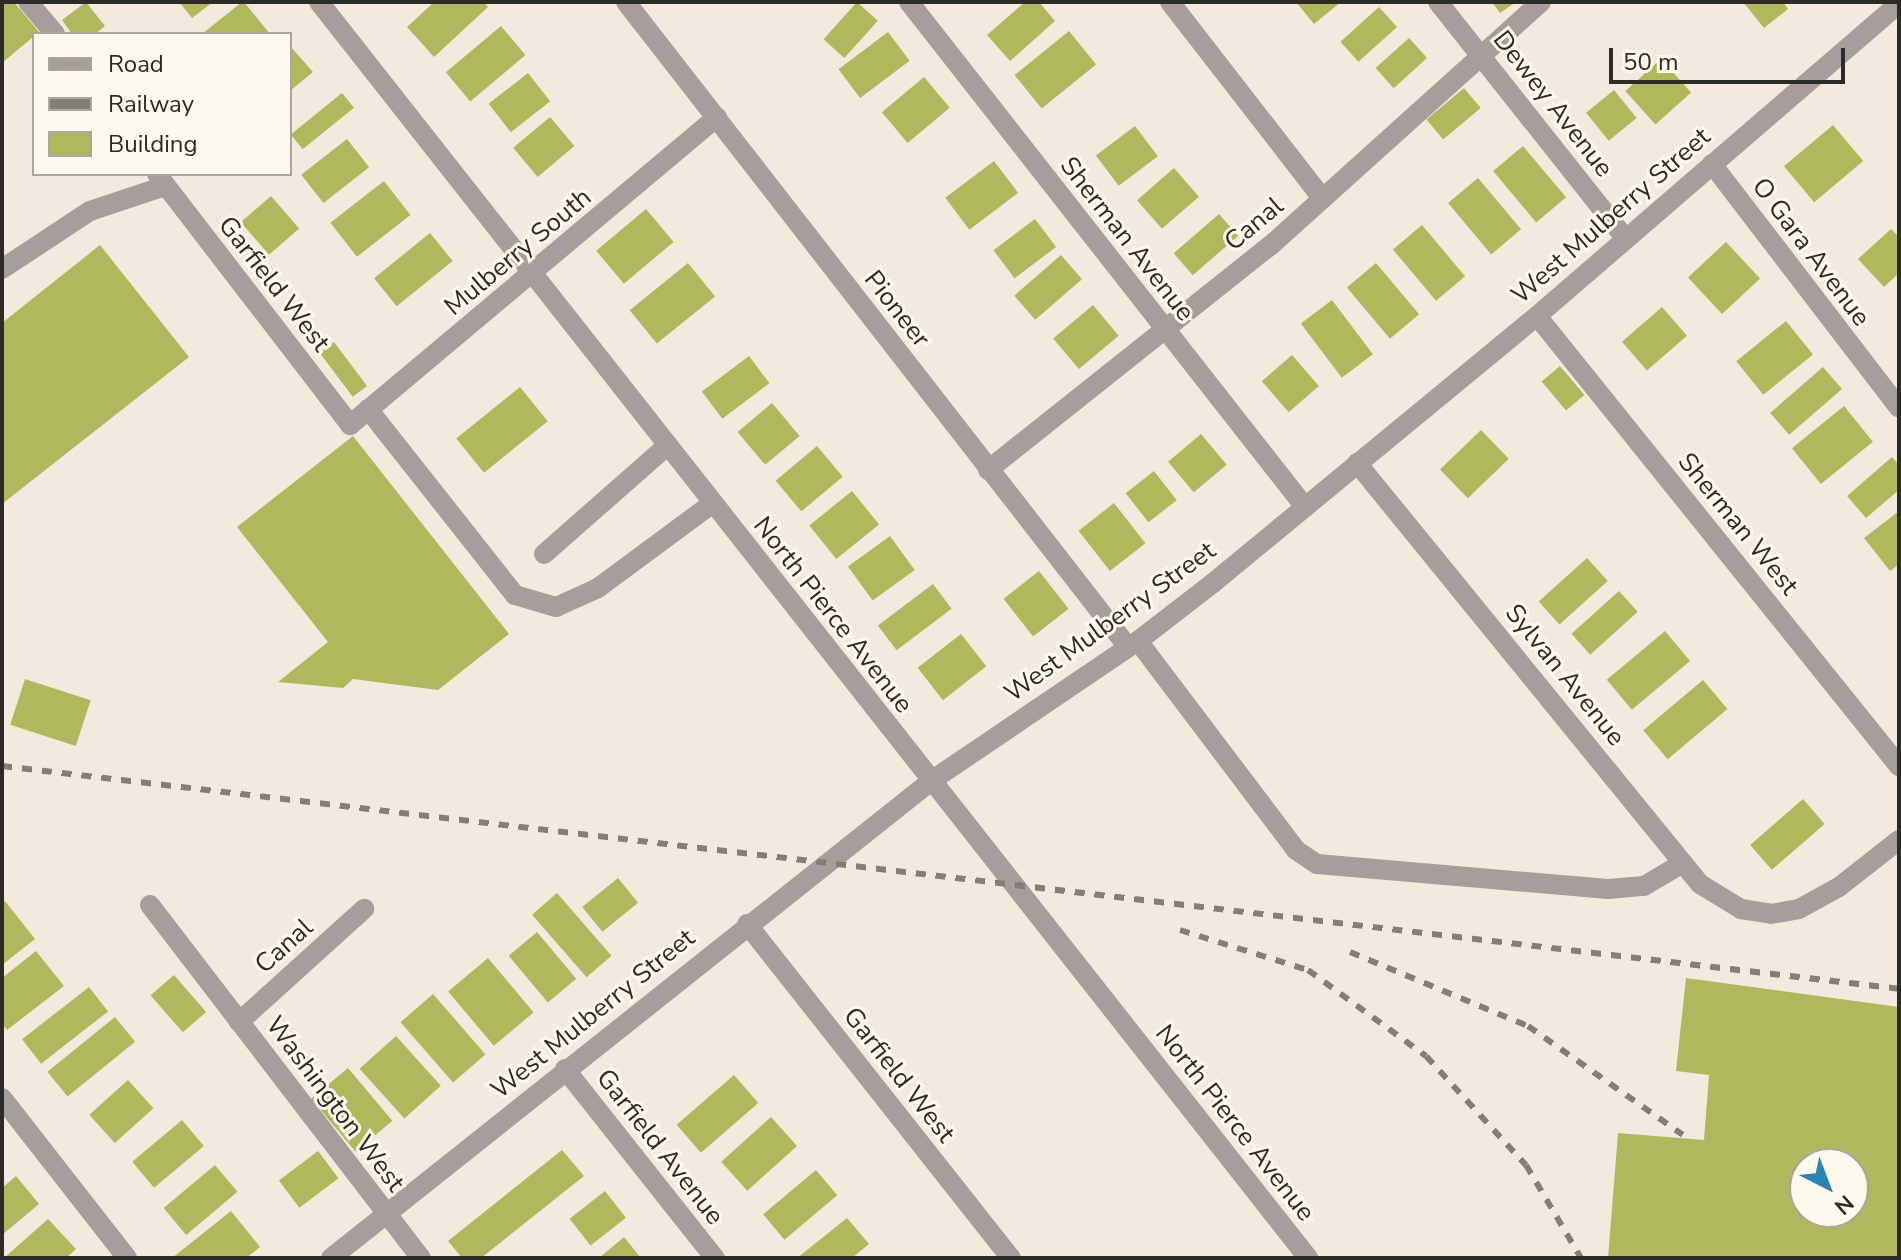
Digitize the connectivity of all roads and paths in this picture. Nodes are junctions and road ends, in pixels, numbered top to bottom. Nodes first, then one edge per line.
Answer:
1 (28, 2) edge
2 (319, 2) edge
3 (626, 2) edge
4 (909, 2) edge
5 (1170, 2) edge
6 (1438, 2) edge
7 (1541, 2) edge
8 (1894, 16) edge
9 (53, 32) edge
10 (1481, 54) junction
11 (717, 117) junction
12 (1712, 164) junction
13 (161, 180) edge
14 (1323, 199) junction
15 (1625, 238) junction
16 (2, 269) edge
17 (534, 275) junction
18 (1537, 316) junction
19 (1166, 330) junction
20 (1899, 408) edge
21 (368, 409) junction
22 (350, 425) joint
23 (668, 445) junction
24 (1357, 463) junction
25 (988, 470) junction
26 (713, 503) junction
27 (1305, 507) junction
28 (544, 554) dead end
29 (1133, 644) junction
30 (1899, 766) edge
31 (931, 781) junction
32 (1899, 840) edge
33 (1683, 863) junction
34 (150, 905) dead end
35 (364, 909) dead end
36 (747, 924) junction
37 (239, 1022) junction
38 (565, 1069) junction
39 (2, 1098) edge
40 (386, 1214) junction
41 (127, 1258) edge
42 (331, 1258) edge
43 (421, 1258) edge
44 (715, 1258) edge
45 (1011, 1258) edge
46 (1308, 1258) edge

1 - 9 street
2 - 17 street, North Pierce Avenue
3 - 11 street, Pioneer
4 - 19 street, Sherman Avenue
5 - 14 street
6 - 10 street, Dewey Avenue
7 - 10 street, Canal
8 - 12 street, West Mulberry Street
10 - 14 street, Canal
10 - 15 street, Dewey Avenue
11 - 17 street, Mulberry South
11 - 25 street, Pioneer
12 - 15 street, West Mulberry Street
12 - 20 street, O Gara Avenue
13 - 16 street
13 - 22 street, Garfield West
14 - 19 street, Canal
15 - 18 street, West Mulberry Street
17 - 21 street, Mulberry South
17 - 23 street, North Pierce Avenue
18 - 24 street, West Mulberry Street
18 - 30 street, Sherman West
19 - 25 street, Canal
19 - 27 street, Sherman Avenue
21 - 22 street, Mulberry South
21 - 26 street
23 - 26 street, North Pierce Avenue
23 - 28 street
24 - 27 street, West Mulberry Street
24 - 33 street, Sylvan Avenue
25 - 29 street, Pioneer
26 - 31 street, North Pierce Avenue
27 - 29 street, West Mulberry Street
29 - 31 street, West Mulberry Street
29 - 33 street, Pioneer
31 - 36 street, West Mulberry Street
31 - 46 street, North Pierce Avenue
32 - 33 street, Sylvan Avenue
34 - 37 street, Washington West
35 - 37 street, Canal
36 - 38 street, West Mulberry Street
36 - 45 street, Garfield West
37 - 40 street, Washington West
38 - 40 street, West Mulberry Street
38 - 44 street, Garfield Avenue
39 - 41 street
40 - 42 street, West Mulberry Street
40 - 43 street, Washington West

